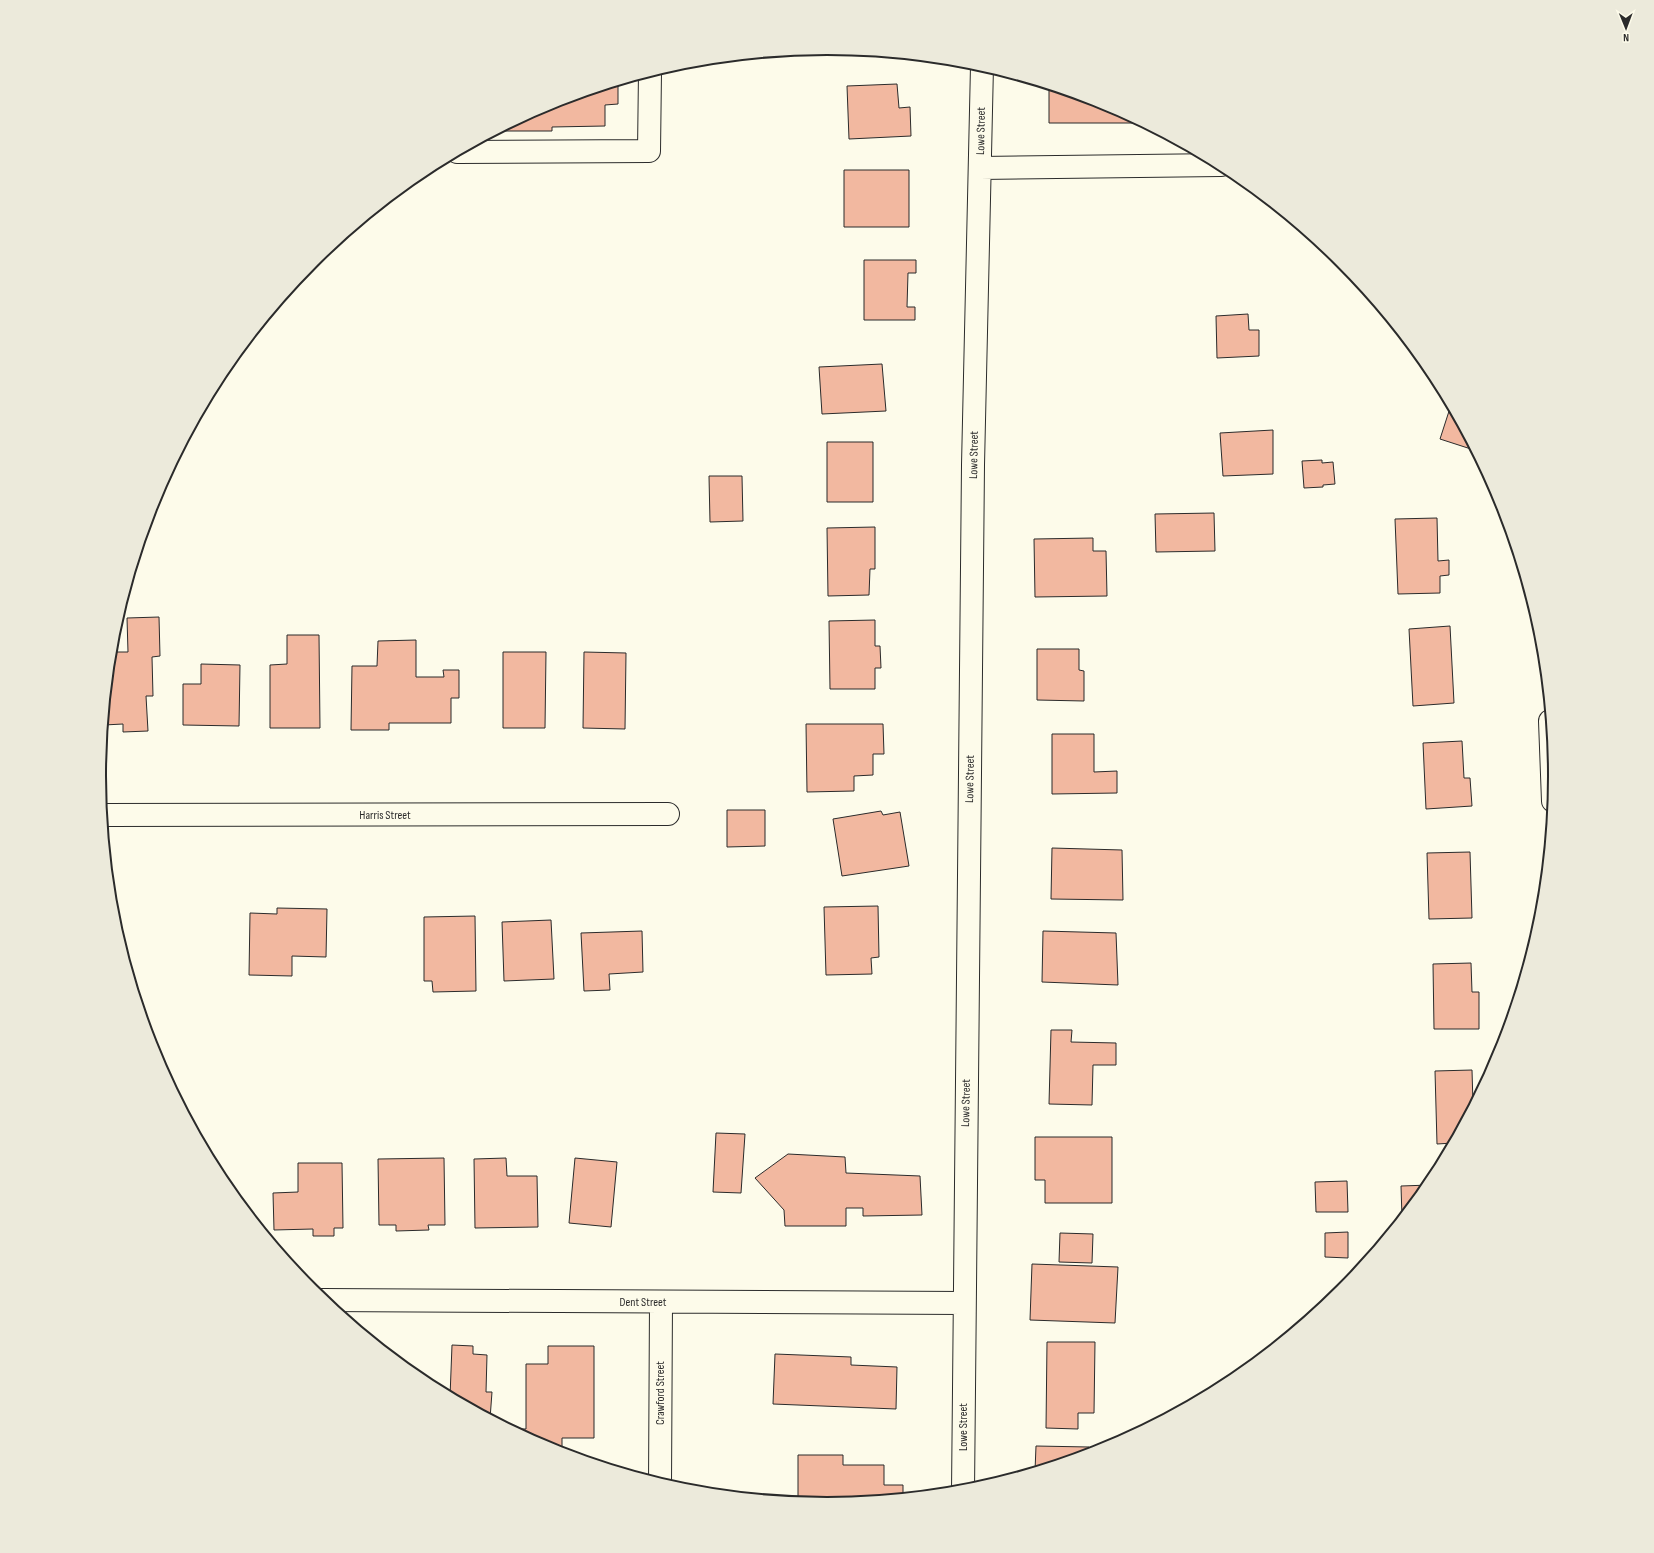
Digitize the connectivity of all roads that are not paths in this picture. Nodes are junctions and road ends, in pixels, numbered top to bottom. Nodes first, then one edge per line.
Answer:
1 (982, 72) edge
2 (650, 78) edge
3 (466, 152) edge
4 (1209, 165) edge
5 (980, 168) junction
6 (668, 814) dead end
7 (107, 815) edge
8 (331, 1300) edge
9 (661, 1302) junction
10 (964, 1303) junction
11 (660, 1478) edge
12 (963, 1485) edge

1 - 5 street, Lowe Street
2 - 3 street
4 - 5 street
5 - 10 street, Lowe Street
6 - 7 street, Harris Street
8 - 9 street, Dent Street
9 - 10 street, Dent Street
9 - 11 street, Crawford Street
10 - 12 street, Lowe Street

